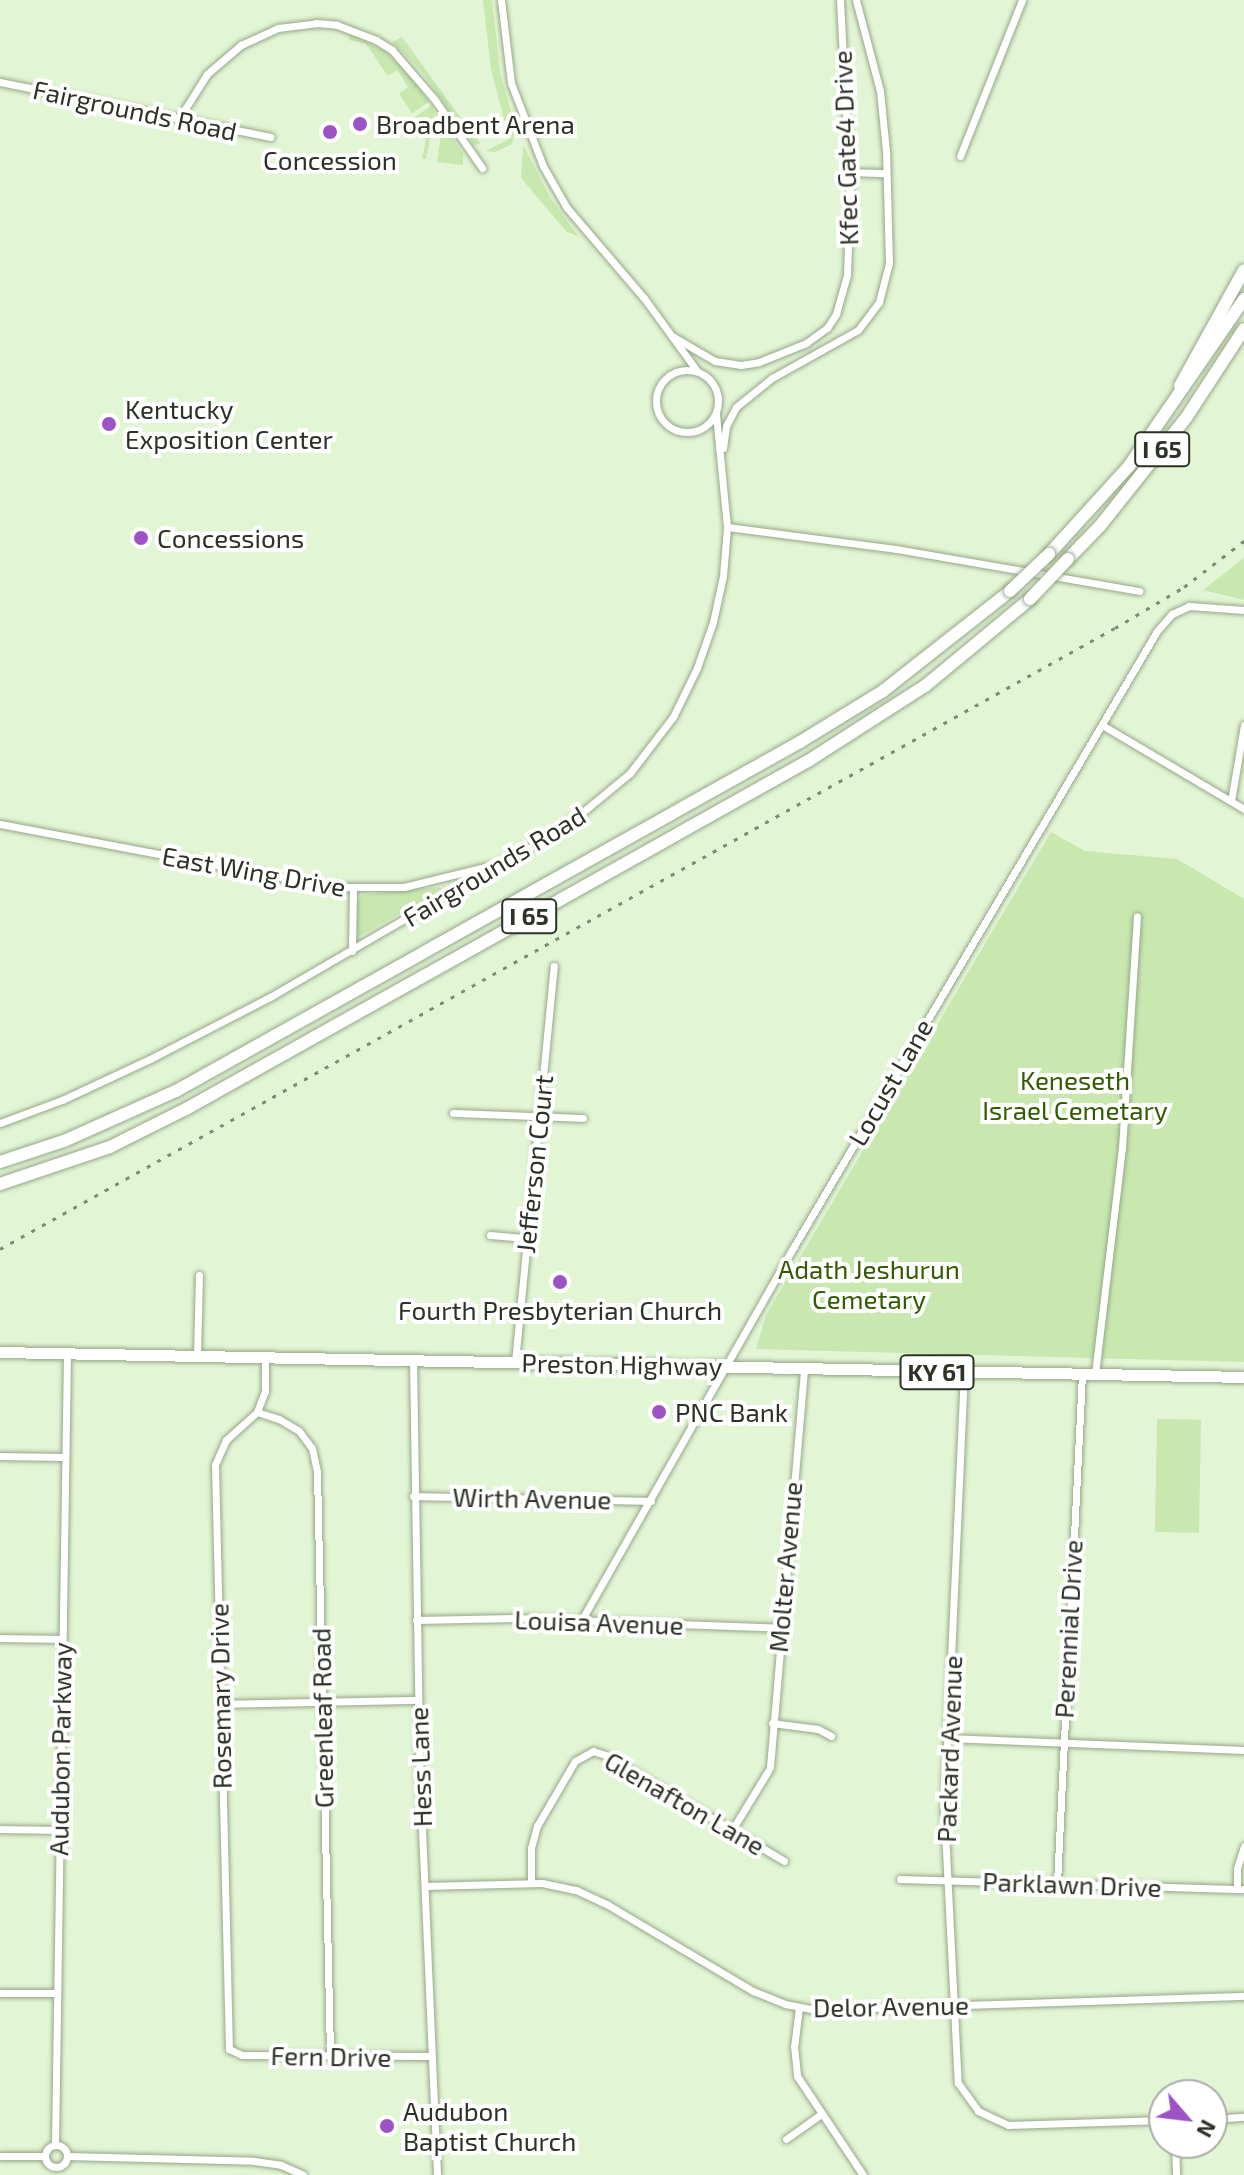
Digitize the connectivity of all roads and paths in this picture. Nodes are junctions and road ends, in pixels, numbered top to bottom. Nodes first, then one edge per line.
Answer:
1 (501, 0) edge
2 (840, 0) edge
3 (856, 0) edge
4 (1022, 0) edge
5 (0, 82) edge
6 (182, 120) junction
7 (270, 137) dead end
8 (960, 156) dead end
9 (482, 168) dead end
10 (849, 172) junction
11 (886, 173) junction
12 (1244, 270) edge
13 (1244, 299) edge
14 (1244, 329) edge
15 (672, 336) junction
16 (697, 371) junction
17 (1169, 411) junction
18 (716, 414) junction
19 (721, 463) junction
20 (727, 527) junction
21 (1139, 591) dead end
22 (1244, 610) edge
23 (1102, 725) junction
24 (1244, 725) edge
25 (1231, 801) junction
26 (1244, 809) edge
27 (0, 824) edge
28 (507, 859) junction
29 (353, 889) junction
30 (1137, 916) dead end
31 (352, 951) junction
32 (554, 966) dead end
33 (453, 1113) dead end
34 (539, 1115) junction
35 (583, 1118) dead end
36 (0, 1123) edge
37 (0, 1162) edge
38 (0, 1184) edge
39 (490, 1235) dead end
40 (526, 1238) junction
41 (199, 1275) dead end
42 (0, 1352) edge
43 (67, 1353) junction
44 (197, 1356) junction
45 (265, 1357) junction
46 (413, 1359) junction
47 (515, 1362) junction
48 (727, 1366) junction
49 (804, 1368) junction
50 (964, 1372) junction
51 (1082, 1374) junction
52 (1095, 1374) junction
53 (1244, 1377) edge
54 (257, 1412) junction
55 (0, 1456) edge
56 (64, 1457) junction
57 (413, 1496) junction
58 (651, 1501) junction
59 (416, 1620) junction
60 (581, 1621) junction
61 (781, 1628) junction
62 (0, 1638) edge
63 (61, 1639) junction
64 (418, 1700) junction
65 (321, 1702) junction
66 (220, 1704) junction
67 (772, 1723) junction
68 (831, 1736) dead end
69 (948, 1738) junction
70 (1062, 1743) junction
71 (1244, 1750) edge
72 (0, 1829) edge
73 (59, 1830) junction
74 (732, 1830) junction
75 (1244, 1846) edge
76 (784, 1861) dead end
77 (900, 1879) dead end
78 (947, 1880) junction
79 (531, 1883) junction
80 (1057, 1883) junction
81 (425, 1886) junction
82 (1241, 1889) edge
83 (0, 1993) edge
84 (57, 1993) junction
85 (1244, 1996) edge
86 (954, 2005) junction
87 (799, 2007) junction
88 (231, 2052) joint
89 (330, 2056) junction
90 (431, 2056) junction
91 (821, 2114) junction
92 (1148, 2121) edge
93 (786, 2139) dead end
94 (55, 2144) junction
95 (0, 2156) edge
96 (45, 2156) junction
97 (68, 2156) junction
98 (54, 2171) edge
99 (303, 2175) edge
100 (437, 2175) edge
101 (863, 2175) edge

1 - 15 street
2 - 10 street, Kfec Gate4 Drive
3 - 11 street
4 - 8 street
5 - 6 street, Fairgrounds Road
6 - 7 street, Fairgrounds Road
6 - 9 street
10 - 11 street
10 - 15 street, Kfec Gate4 Drive
11 - 19 street
12 - 17 highway
13 - 17 highway, I 65
14 - 38 highway, I 65, bridge
15 - 16 street
16 - 18 street
16 - 18 street
17 - 37 highway, I 65, bridge
18 - 19 street
19 - 20 street, Fairgrounds Road
20 - 21 street
20 - 28 street, Fairgrounds Road
22 - 23 street, Locust Lane
23 - 25 street
23 - 48 street, Locust Lane
24 - 25 street
25 - 26 street
27 - 29 street, East Wing Drive
28 - 29 street, East Wing Drive
28 - 31 street, Fairgrounds Road
29 - 31 street
30 - 52 street
31 - 36 street, Fairgrounds Road
32 - 34 street, Jefferson Court
33 - 34 street
34 - 35 street
34 - 40 street, Jefferson Court
39 - 40 street
40 - 47 street, Jefferson Court
41 - 44 street
42 - 43 main road, Preston Highway / KY 61
43 - 44 main road, Preston Highway / KY 61
43 - 56 street, Audubon Parkway
44 - 45 main road, Preston Highway / KY 61
45 - 46 main road, Preston Highway / KY 61
45 - 54 street
46 - 47 main road, Preston Highway / KY 61
46 - 57 street, Hess Lane
47 - 48 main road, Preston Highway / KY 61
48 - 49 main road, Preston Highway / KY 61
48 - 58 street, Locust Lane
49 - 50 main road, Preston Highway / KY 61
49 - 61 street, Molter Avenue
50 - 51 main road, Preston Highway / KY 61
50 - 69 street, Packard Avenue
51 - 52 main road, Preston Highway / KY 61
51 - 70 street, Perennial Drive
52 - 53 main road, Preston Highway / KY 61
54 - 65 street, Greenleaf Road
54 - 66 street, Rosemary Drive
55 - 56 street
56 - 63 street, Audubon Parkway
57 - 58 street, Wirth Avenue
57 - 59 street, Hess Lane
58 - 60 street, Locust Lane
59 - 60 street, Louisa Avenue
59 - 64 street, Hess Lane
60 - 61 street, Louisa Avenue
61 - 67 street, Molter Avenue
62 - 63 street
63 - 73 street, Audubon Parkway
64 - 65 street
64 - 81 street, Hess Lane
65 - 66 street
65 - 89 street, Greenleaf Road
66 - 88 street, Rosemary Drive
67 - 68 street
67 - 74 street, Molter Avenue
69 - 70 street
69 - 78 street, Packard Avenue
70 - 71 street
70 - 80 street, Perennial Drive
72 - 73 street
73 - 84 street, Audubon Parkway
74 - 76 street, Glenafton Lane
74 - 79 street, Glenafton Lane
75 - 82 street
77 - 78 street, Parklawn Drive
78 - 80 street, Parklawn Drive
78 - 86 street, Packard Avenue
79 - 81 street, Delor Avenue
79 - 87 street, Delor Avenue
80 - 82 street, Parklawn Drive
81 - 90 street, Hess Lane
83 - 84 street
84 - 94 street, Audubon Parkway
85 - 86 street, Delor Avenue
86 - 87 street, Delor Avenue
86 - 92 street, Packard Avenue
87 - 91 street
88 - 89 street, Fern Drive
89 - 90 street, Fern Drive
90 - 100 street, Hess Lane
91 - 93 street
91 - 101 street
94 - 96 street
94 - 97 street
95 - 96 street
96 - 98 street
97 - 98 street
97 - 99 street

